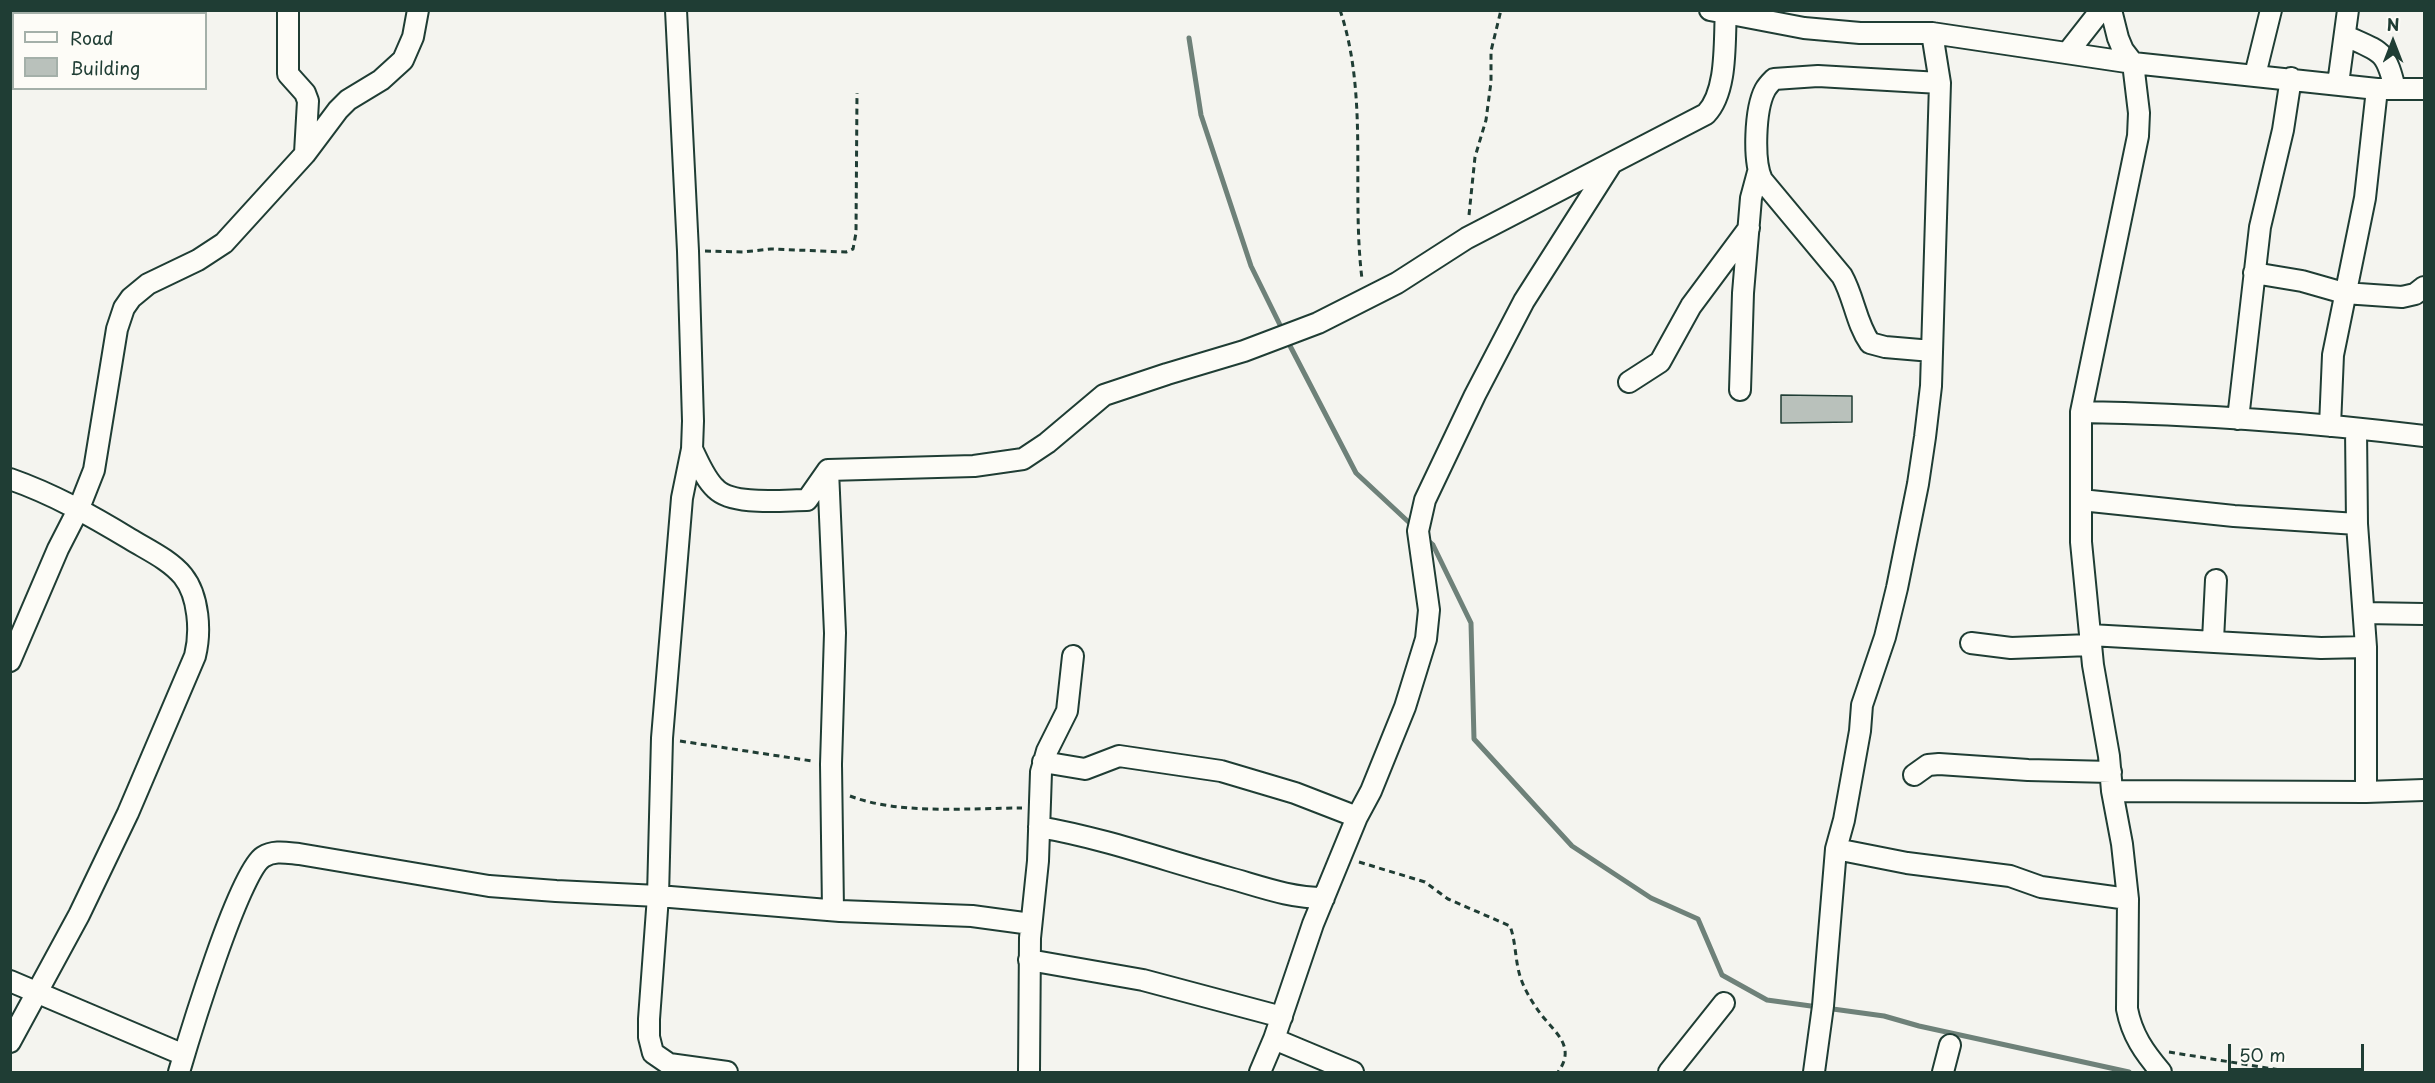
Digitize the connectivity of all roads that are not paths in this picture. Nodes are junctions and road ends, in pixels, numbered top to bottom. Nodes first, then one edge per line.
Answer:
1 (288, 10) edge
2 (418, 10) edge
3 (676, 10) edge
4 (2101, 10) edge
5 (2111, 10) edge
6 (2271, 10) edge
7 (2348, 10) edge
8 (1721, 11) edge
9 (1932, 33) junction
10 (2346, 36) junction
11 (2068, 52) junction
12 (2133, 63) junction
13 (2255, 75) junction
14 (2291, 78) junction
15 (1940, 83) junction
16 (2338, 84) junction
17 (2386, 89) junction
18 (2424, 89) edge
19 (305, 154) junction
20 (1613, 161) junction
21 (1758, 172) junction
22 (1749, 228) junction
23 (2254, 273) junction
24 (2424, 287) edge
25 (2344, 293) junction
26 (1932, 351) junction
27 (1629, 382) dead end
28 (1740, 390) dead end
29 (2081, 412) junction
30 (2238, 419) junction
31 (2330, 426) junction
32 (2356, 429) junction
33 (2424, 436) edge
34 (692, 449) junction
35 (828, 470) junction
36 (10, 479) edge
37 (2081, 500) junction
38 (79, 508) junction
39 (2357, 524) junction
40 (2216, 580) dead end
41 (2364, 613) junction
42 (2424, 614) edge
43 (2090, 640) junction
44 (2213, 640) junction
45 (1971, 643) dead end
46 (2366, 647) junction
47 (1073, 656) dead end
48 (10, 661) edge
49 (1044, 762) junction
50 (1914, 775) dead end
51 (2111, 782) junction
52 (2424, 790) edge
53 (2366, 792) junction
54 (1357, 817) junction
55 (1039, 818) junction
56 (1836, 849) junction
57 (658, 896) junction
58 (1324, 898) junction
59 (2128, 899) junction
60 (833, 910) junction
61 (1031, 924) junction
62 (1029, 960) junction
63 (10, 981) edge
64 (36, 993) junction
65 (1724, 1003) dead end
66 (1282, 1017) junction
67 (1274, 1039) junction
68 (10, 1042) edge
69 (1950, 1045) dead end
70 (182, 1064) edge
71 (727, 1072) edge
72 (1030, 1072) edge
73 (1260, 1072) edge
74 (1353, 1072) edge
75 (1670, 1072) edge
76 (1814, 1072) edge
77 (1943, 1072) edge
78 (2161, 1072) edge

1 - 19 street
2 - 19 street
3 - 34 street
4 - 11 street
5 - 12 street
6 - 13 street
7 - 10 street
8 - 9 street
8 - 20 street
9 - 11 street
9 - 15 street
10 - 16 street
10 - 17 street
11 - 12 street
12 - 13 street
12 - 29 street
13 - 14 street
14 - 16 street
14 - 23 street
15 - 21 street
15 - 26 street
16 - 17 street
17 - 18 street
17 - 25 street
19 - 38 street
20 - 35 street
20 - 54 street
21 - 22 street
21 - 26 street
22 - 27 street
22 - 28 street
23 - 25 street
23 - 30 street
24 - 25 street
25 - 31 street
26 - 56 street
29 - 30 street
29 - 37 street
30 - 31 street
31 - 32 street
32 - 33 street
32 - 39 street
34 - 35 street
34 - 57 street
35 - 60 street
36 - 38 street
37 - 39 street
37 - 43 street
38 - 48 street
38 - 64 street
39 - 41 street
40 - 44 street
41 - 42 street
41 - 46 street
43 - 44 street
43 - 45 street
43 - 51 street
44 - 46 street
46 - 53 street
47 - 49 street
49 - 54 street
49 - 55 street
50 - 51 street
51 - 53 street
51 - 59 street
52 - 53 street
54 - 58 street
55 - 58 street
55 - 61 street
56 - 59 street
56 - 76 street
57 - 60 street
57 - 70 street
57 - 71 street
58 - 66 street
59 - 78 street
60 - 61 street
61 - 62 street
62 - 66 street
62 - 72 street
63 - 64 street
64 - 68 street
64 - 70 street
65 - 75 street
66 - 67 street
67 - 73 street
67 - 74 street
69 - 77 street

